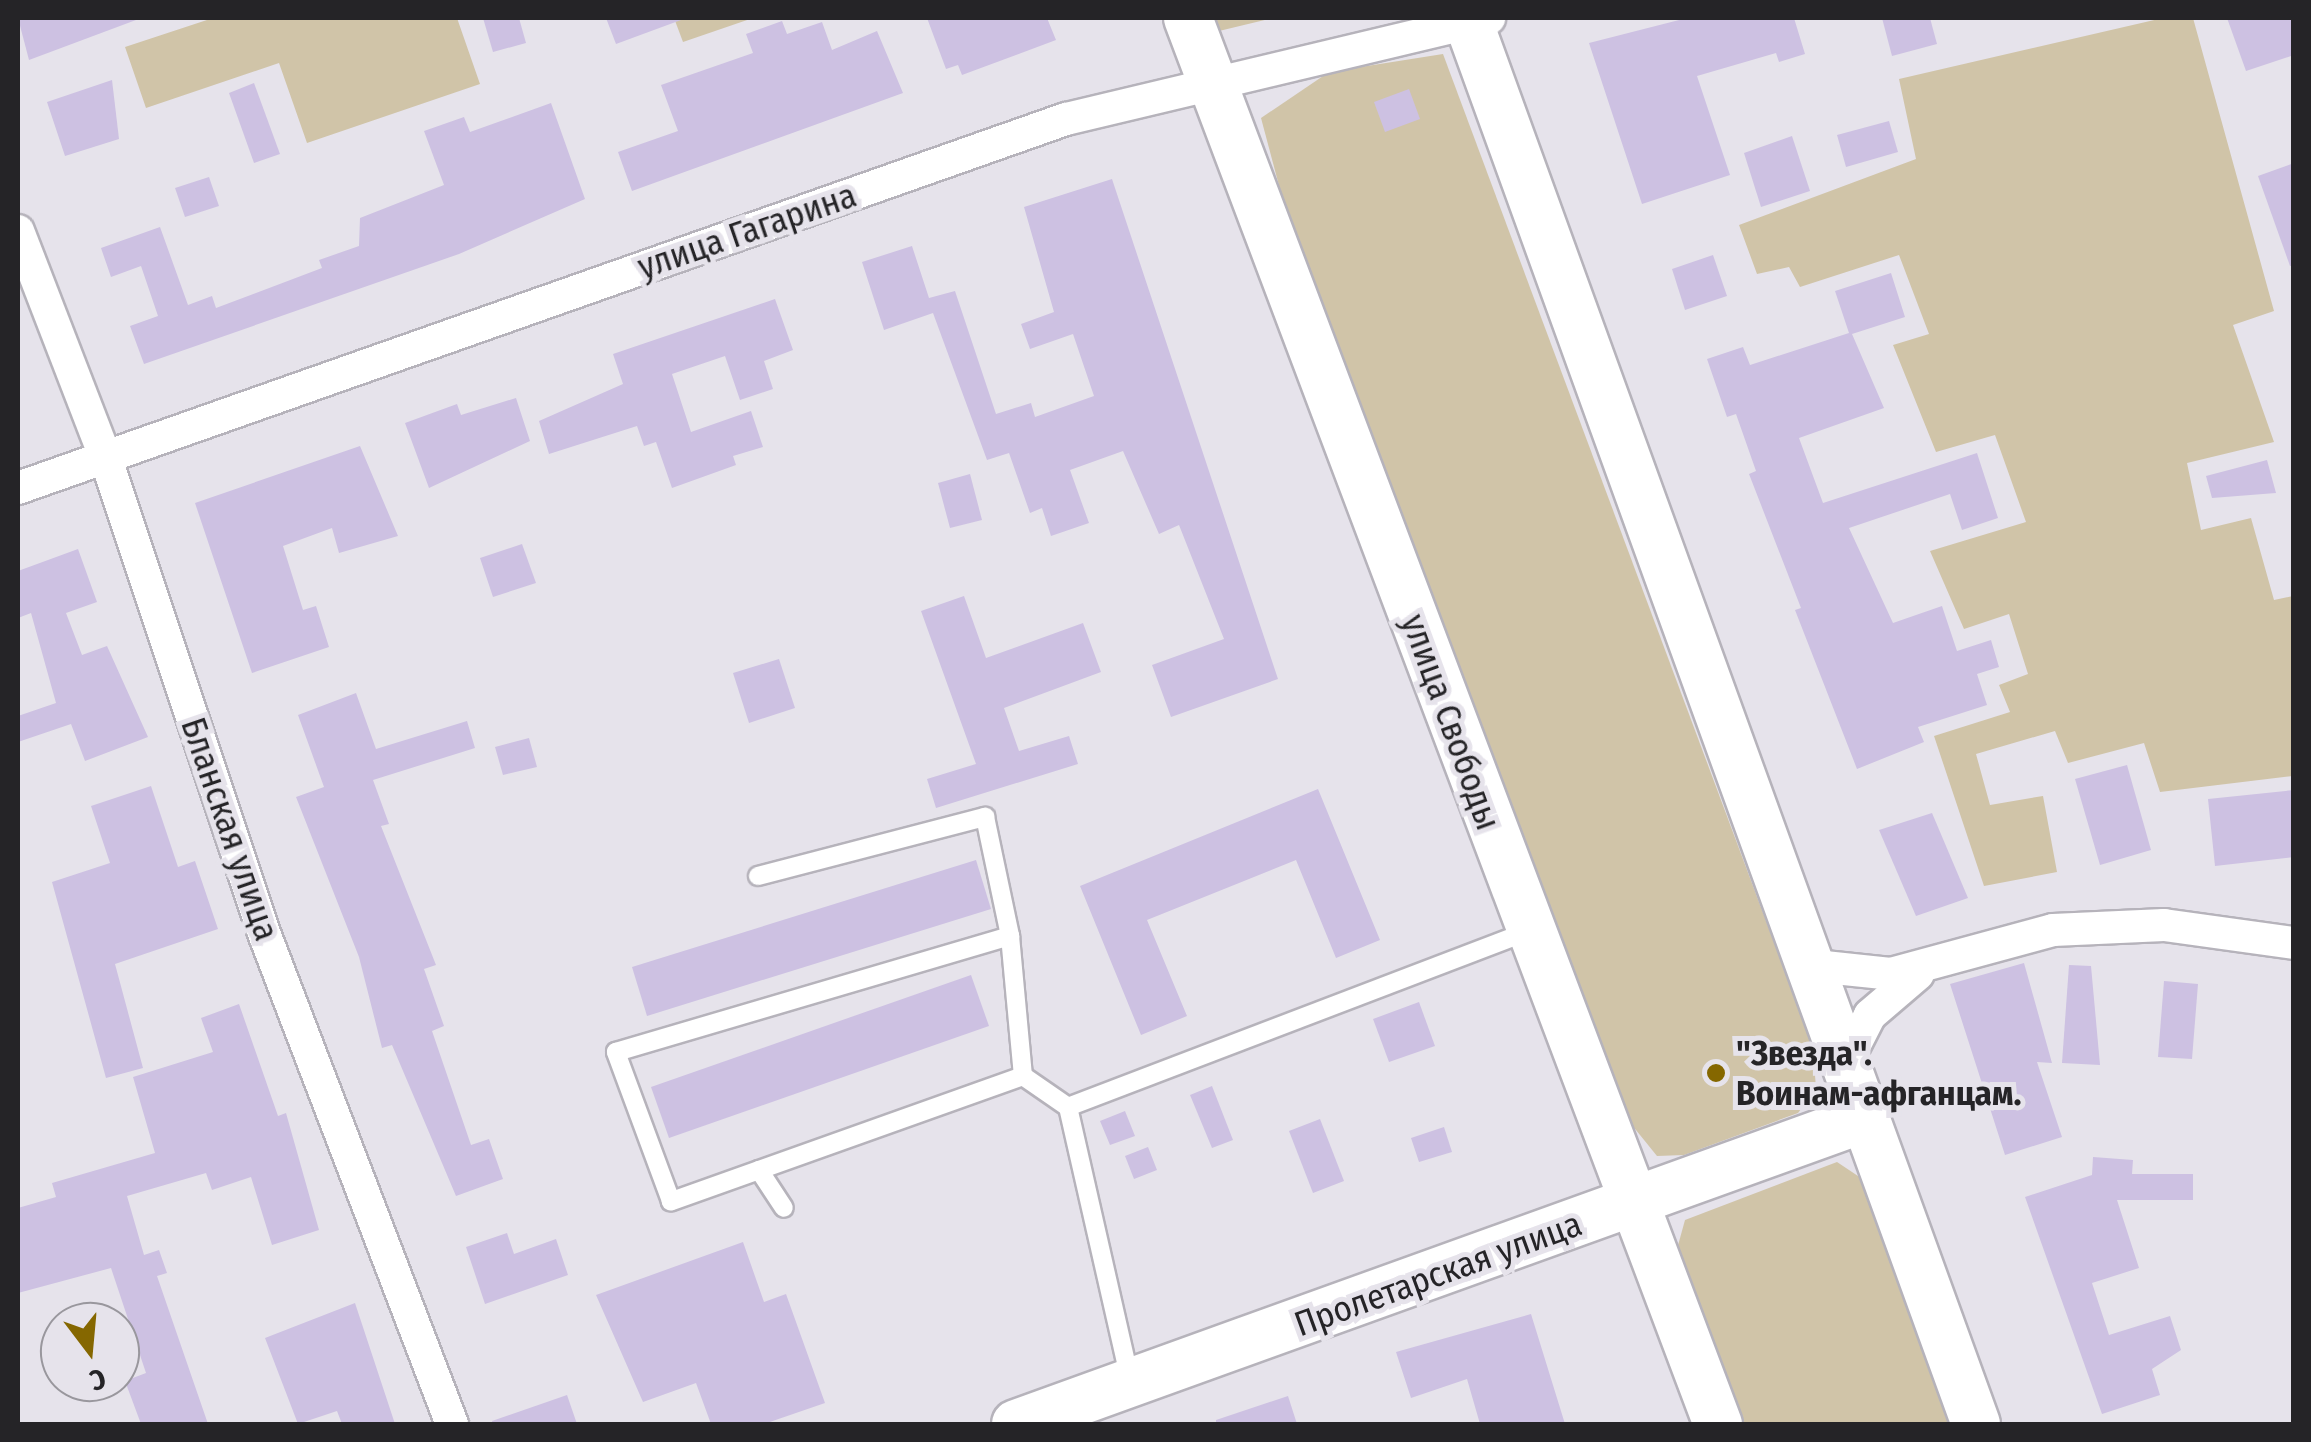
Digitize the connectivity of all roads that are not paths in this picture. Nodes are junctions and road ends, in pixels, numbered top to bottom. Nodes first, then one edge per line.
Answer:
1 (1188, 18) edge
2 (1475, 19) edge
3 (1212, 80) junction
4 (18, 230) edge
5 (105, 456) junction
6 (18, 488) edge
7 (758, 876) dead end
8 (1530, 931) junction
9 (1010, 936) junction
10 (2294, 943) edge
11 (1952, 954) junction
12 (1815, 966) junction
13 (1843, 1068) junction
14 (1023, 1076) junction
15 (1068, 1107) junction
16 (1859, 1120) junction
17 (759, 1170) junction
18 (1634, 1201) junction
19 (784, 1208) dead end
20 (1131, 1385) junction
21 (452, 1424) edge
22 (1016, 1424) edge
23 (1718, 1424) edge
24 (1976, 1424) edge

1 - 3 main road, улица Свободы
2 - 3 street, улица Гагарина
2 - 12 main road
3 - 5 street, улица Гагарина
3 - 8 main road, улица Свободы
4 - 5 street, Бланская улица
5 - 6 street, улица Гагарина
5 - 21 street, Бланская улица
7 - 9 lane
8 - 15 lane
8 - 18 main road, улица Свободы
9 - 14 lane
9 - 17 lane
10 - 11 street
11 - 12 street
11 - 13 street
12 - 13 main road
13 - 16 main road
14 - 15 lane
14 - 17 lane
15 - 20 lane
16 - 18 main road, Пролетарская улица
16 - 24 main road
17 - 19 lane
18 - 20 main road, Пролетарская улица
18 - 23 main road, улица Свободы
20 - 22 main road, Пролетарская улица

